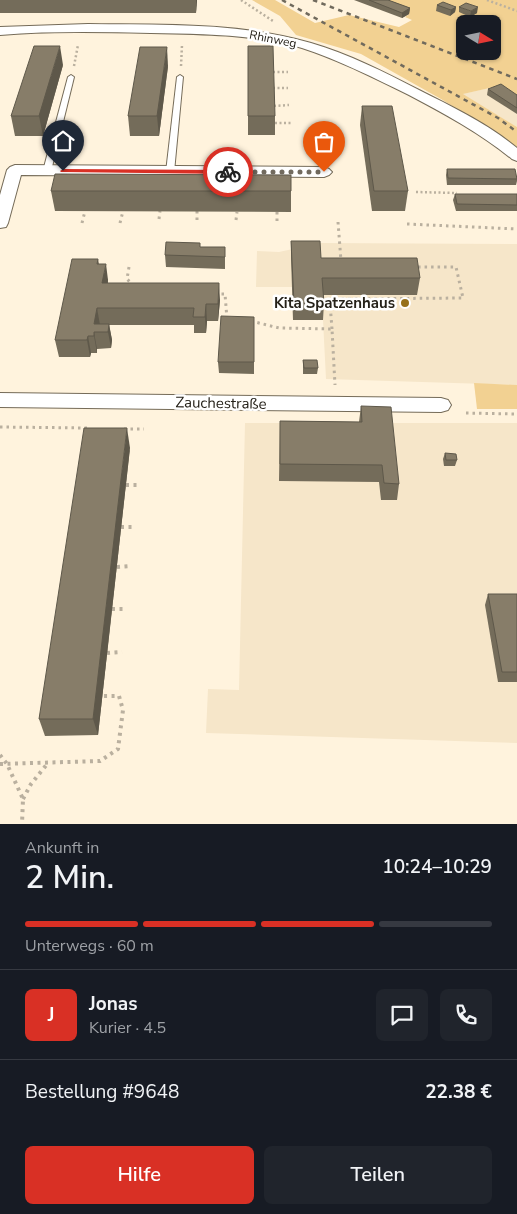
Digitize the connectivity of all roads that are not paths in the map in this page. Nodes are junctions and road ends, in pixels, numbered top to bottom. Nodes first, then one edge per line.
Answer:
1 (0, 31) edge
2 (71, 77) road end
3 (180, 77) dead end
4 (517, 156) edge
5 (8, 170) edge
6 (47, 171) junction
7 (170, 172) junction
8 (324, 172) dead end
9 (0, 222) edge
10 (0, 400) edge
11 (441, 405) dead end

1 - 4 street, Rhinweg
2 - 6 lane
3 - 7 lane
5 - 6 street
5 - 9 street
6 - 7 street
7 - 8 street
10 - 11 street, Zauchestraße

